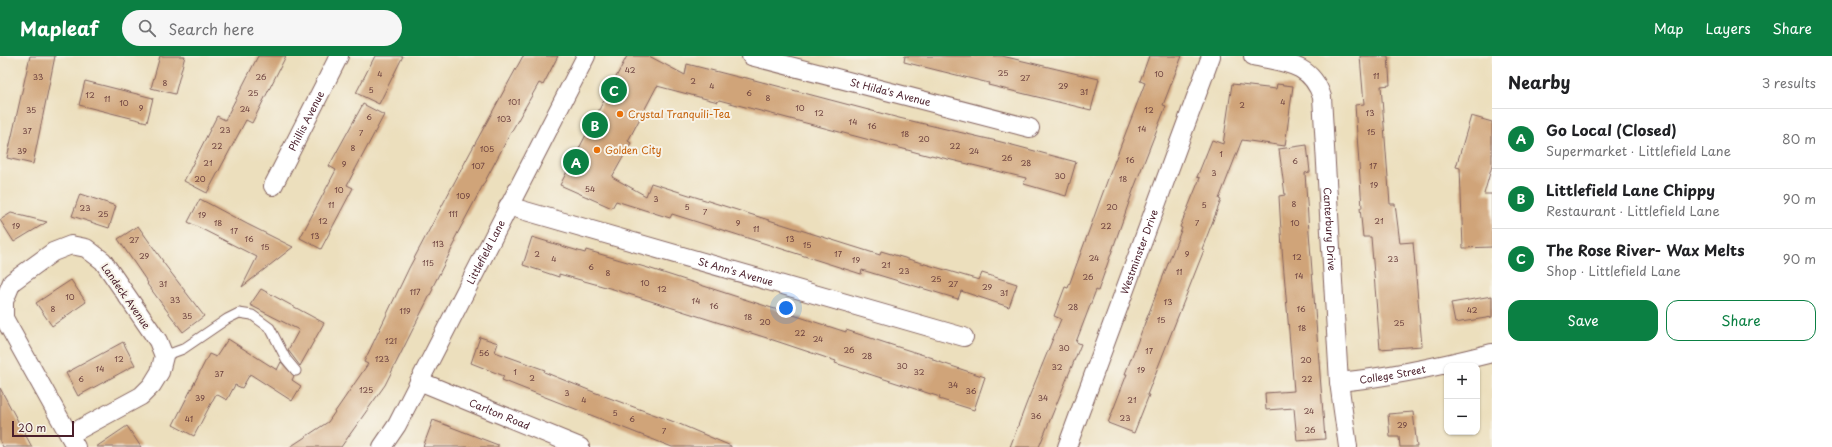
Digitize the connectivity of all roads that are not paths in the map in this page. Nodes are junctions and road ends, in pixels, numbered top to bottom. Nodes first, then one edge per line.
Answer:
1 (339, 56) edge
2 (586, 56) edge
3 (751, 56) edge
4 (1211, 56) edge
5 (1252, 56) edge
6 (1030, 128) dead end
7 (273, 186) dead end
8 (508, 206) junction
9 (964, 338) dead end
10 (1492, 353) edge
11 (164, 356) junction
12 (296, 371) dead end
13 (419, 380) junction
14 (1339, 382) junction
15 (72, 441) edge
16 (382, 447) edge
17 (580, 447) edge
18 (1067, 447) edge
19 (1348, 447) edge

1 - 7 street, Phillis Avenue
2 - 8 street, Littlefield Lane
3 - 6 street, St Hilda's Avenue
4 - 18 street, Westminster Drive
5 - 14 street, Canterbury Drive
8 - 9 street, St Ann's Avenue
8 - 13 street, Littlefield Lane
10 - 14 street, College Street
11 - 12 lane
11 - 15 street, Landeck Avenue
11 - 15 street, Landeck Avenue
13 - 16 street, Littlefield Lane
13 - 17 street, Carlton Road
14 - 19 street, Canterbury Drive

